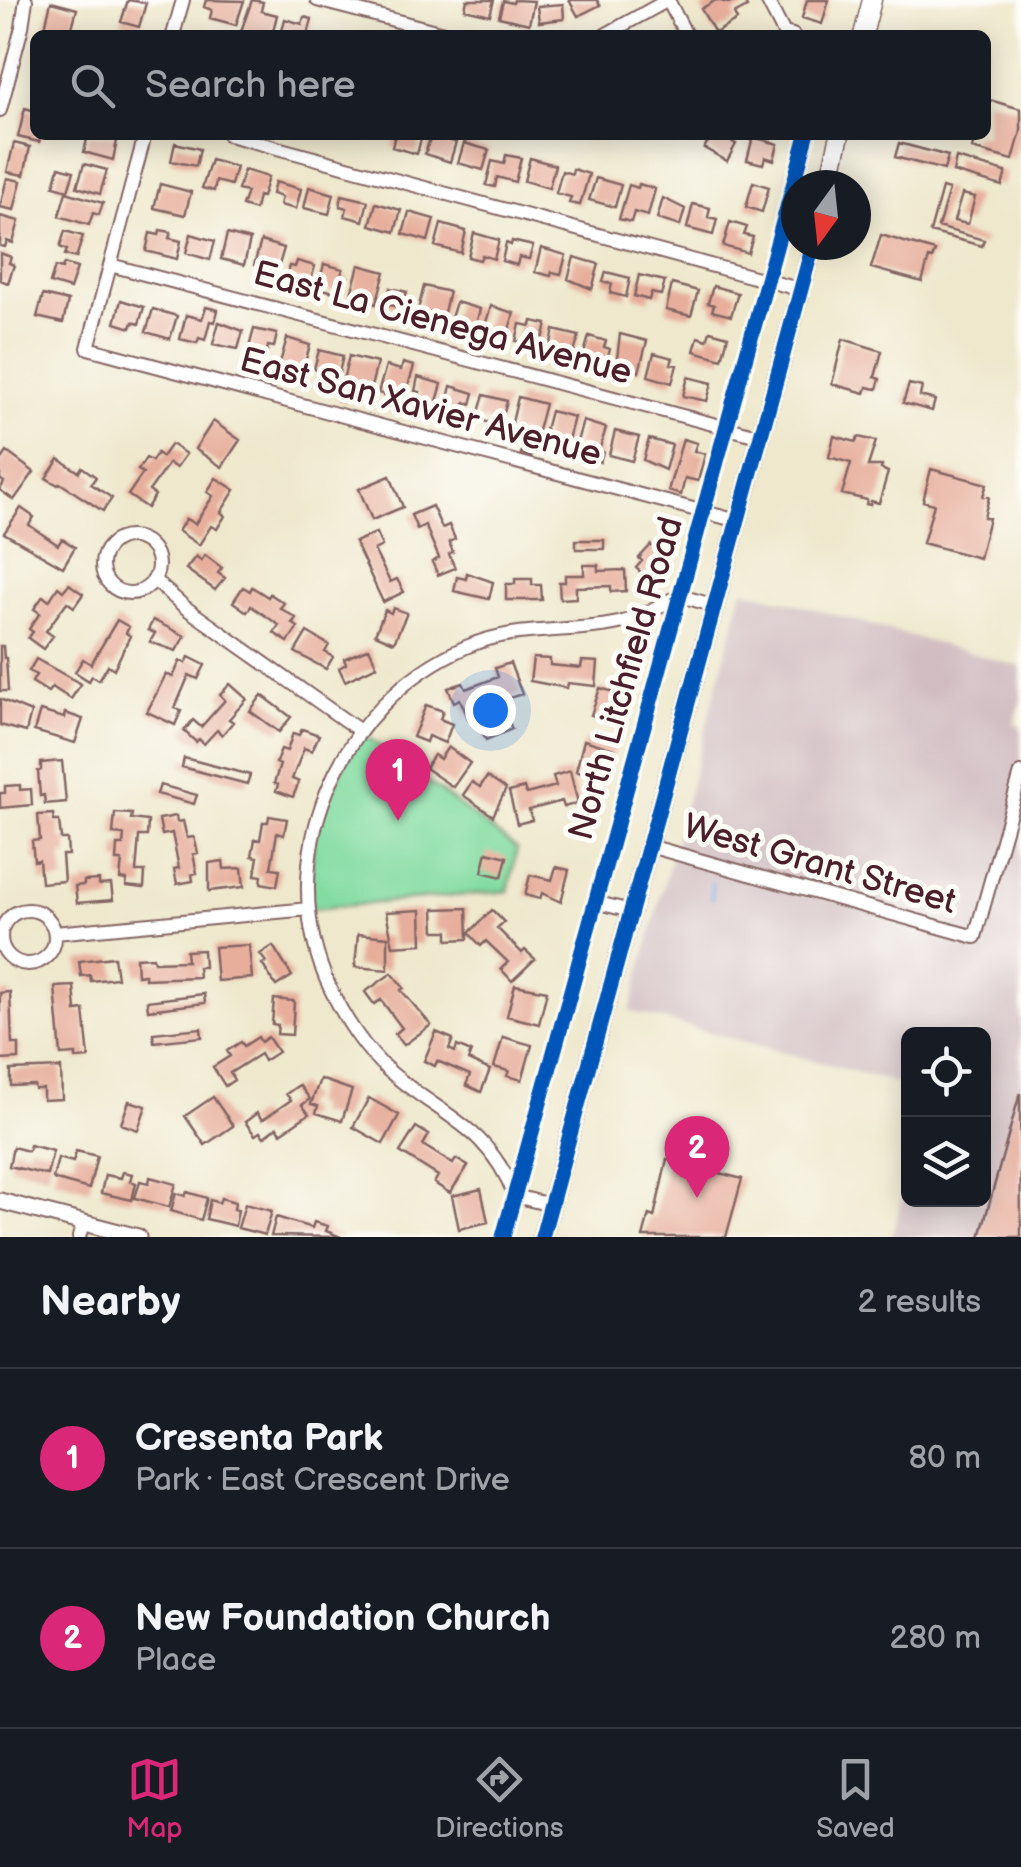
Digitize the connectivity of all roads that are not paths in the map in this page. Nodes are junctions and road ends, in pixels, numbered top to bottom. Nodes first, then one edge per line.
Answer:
1 (26, 0) edge
2 (183, 0) edge
3 (318, 0) edge
4 (668, 0) edge
5 (767, 0) edge
6 (872, 0) edge
7 (174, 30) edge
8 (432, 30) edge
9 (613, 30) edge
10 (683, 30) edge
11 (783, 30) edge
12 (865, 30) edge
13 (0, 110) edge
14 (144, 140) edge
15 (247, 140) edge
16 (805, 140) edge
17 (834, 140) edge
18 (830, 170) edge
19 (809, 260) edge
20 (110, 265) junction
21 (766, 281) junction
22 (802, 290) junction
23 (725, 428) junction
24 (762, 437) junction
25 (702, 512) junction
26 (738, 522) junction
27 (154, 580) junction
28 (679, 597) junction
29 (715, 606) junction
30 (360, 732) junction
31 (1021, 773) edge
32 (649, 846) junction
33 (594, 902) junction
34 (309, 909) junction
35 (631, 911) junction
36 (55, 933) junction
37 (515, 1196) junction
38 (0, 1201) edge
39 (550, 1205) junction
40 (81, 1230) edge
41 (138, 1237) edge
42 (503, 1237) edge
43 (542, 1237) edge

1 - 13 street
2 - 7 street
3 - 8 street
4 - 9 street
4 - 10 street
5 - 11 street
6 - 12 main road
14 - 20 street
15 - 21 street
16 - 21 street, North Litchfield Road
17 - 18 main road
19 - 22 main road, North Litchfield Road
20 - 23 street, East La Cienega Avenue
20 - 25 street, East San Xavier Avenue
21 - 22 street
21 - 23 street, North Litchfield Road
22 - 24 main road, North Litchfield Road
23 - 24 street, East La Cienega Avenue
23 - 25 street, North Litchfield Road
24 - 26 main road, North Litchfield Road
25 - 26 street, East San Xavier Avenue
25 - 28 street, North Litchfield Road
26 - 29 main road, North Litchfield Road
27 - 27 street
27 - 30 street
28 - 29 street
28 - 30 street
28 - 33 street, North Litchfield Road
29 - 32 main road, North Litchfield Road
30 - 34 street
31 - 32 street, West Grant Street
32 - 35 main road, North Litchfield Road
33 - 35 street
33 - 37 street, North Litchfield Road
34 - 36 street
34 - 37 street
35 - 39 main road, North Litchfield Road
36 - 36 street
37 - 39 street
37 - 42 street, North Litchfield Road
38 - 40 street
39 - 43 main road, North Litchfield Road
40 - 41 street

